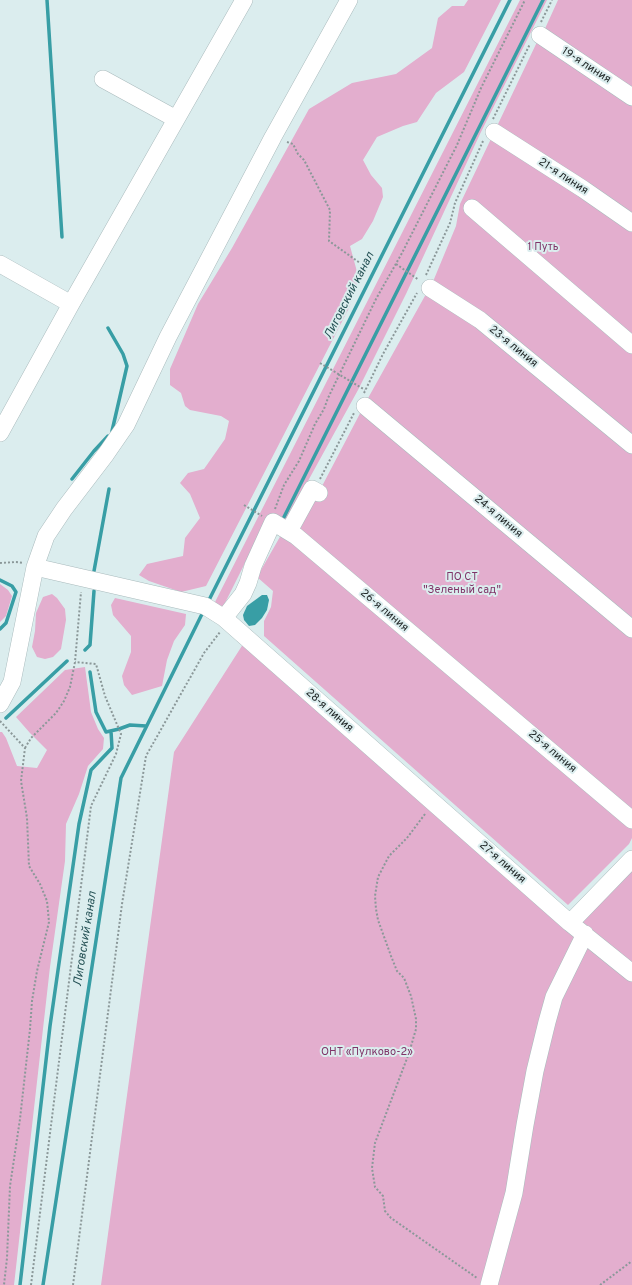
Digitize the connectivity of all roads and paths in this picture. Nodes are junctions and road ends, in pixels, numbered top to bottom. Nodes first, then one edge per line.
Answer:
1 (244, 0) edge
2 (349, 0) edge
3 (525, 0) edge
4 (552, 0) edge
5 (537, 34) junction
6 (103, 79) dead end
7 (632, 97) edge
8 (176, 119) junction
9 (490, 130) junction
10 (273, 136) junction
11 (472, 208) dead end
12 (632, 223) edge
13 (360, 263) dead end
14 (0, 264) edge
15 (396, 264) junction
16 (423, 283) junction
17 (71, 304) junction
18 (632, 345) edge
19 (320, 363) dead end
20 (340, 375) junction
21 (362, 400) junction
22 (0, 433) edge
23 (632, 445) edge
24 (316, 491) joint
25 (244, 505) dead end
26 (268, 519) junction
27 (292, 534) junction
28 (0, 563) edge
29 (35, 566) junction
30 (83, 578) junction
31 (224, 618) junction
32 (632, 629) edge
33 (75, 662) junction
34 (472, 685) joint
35 (0, 704) edge
36 (0, 721) edge
37 (25, 748) junction
38 (434, 803) junction
39 (632, 820) edge
40 (632, 859) edge
41 (570, 923) junction
42 (585, 934) junction
43 (632, 973) edge
44 (632, 1261) edge
45 (485, 1283) edge
46 (4, 1285) edge
47 (31, 1285) edge
48 (73, 1285) edge
49 (600, 1285) edge

1 - 8 street
2 - 10 street
3 - 15 path
4 - 5 path
5 - 7 street, 19-я линия
5 - 9 path
6 - 8 street
8 - 17 street
9 - 12 street, 21-я линия
9 - 16 path
10 - 13 path
10 - 29 street
11 - 18 street
14 - 17 street
15 - 16 path
15 - 20 path
16 - 21 path
16 - 23 street, 23-я линия
17 - 22 street
19 - 20 path
20 - 21 path
20 - 26 path
21 - 24 path
21 - 32 street, 24-я линия
24 - 27 street
25 - 26 path
26 - 27 street, 26-я линия
26 - 31 street
27 - 34 street, 26-я линия
28 - 29 path
29 - 30 street, 28-я линия
29 - 35 street
30 - 31 street, 28-я линия
30 - 33 path
31 - 38 street, 28-я линия
31 - 48 path
33 - 37 path
33 - 47 path
34 - 39 street, 25-я линия
36 - 37 path
37 - 46 path
38 - 41 street, 27-я линия
38 - 45 path
40 - 41 street
41 - 42 street, 27-я линия
42 - 43 street, 27-я линия
42 - 45 street
44 - 49 path

